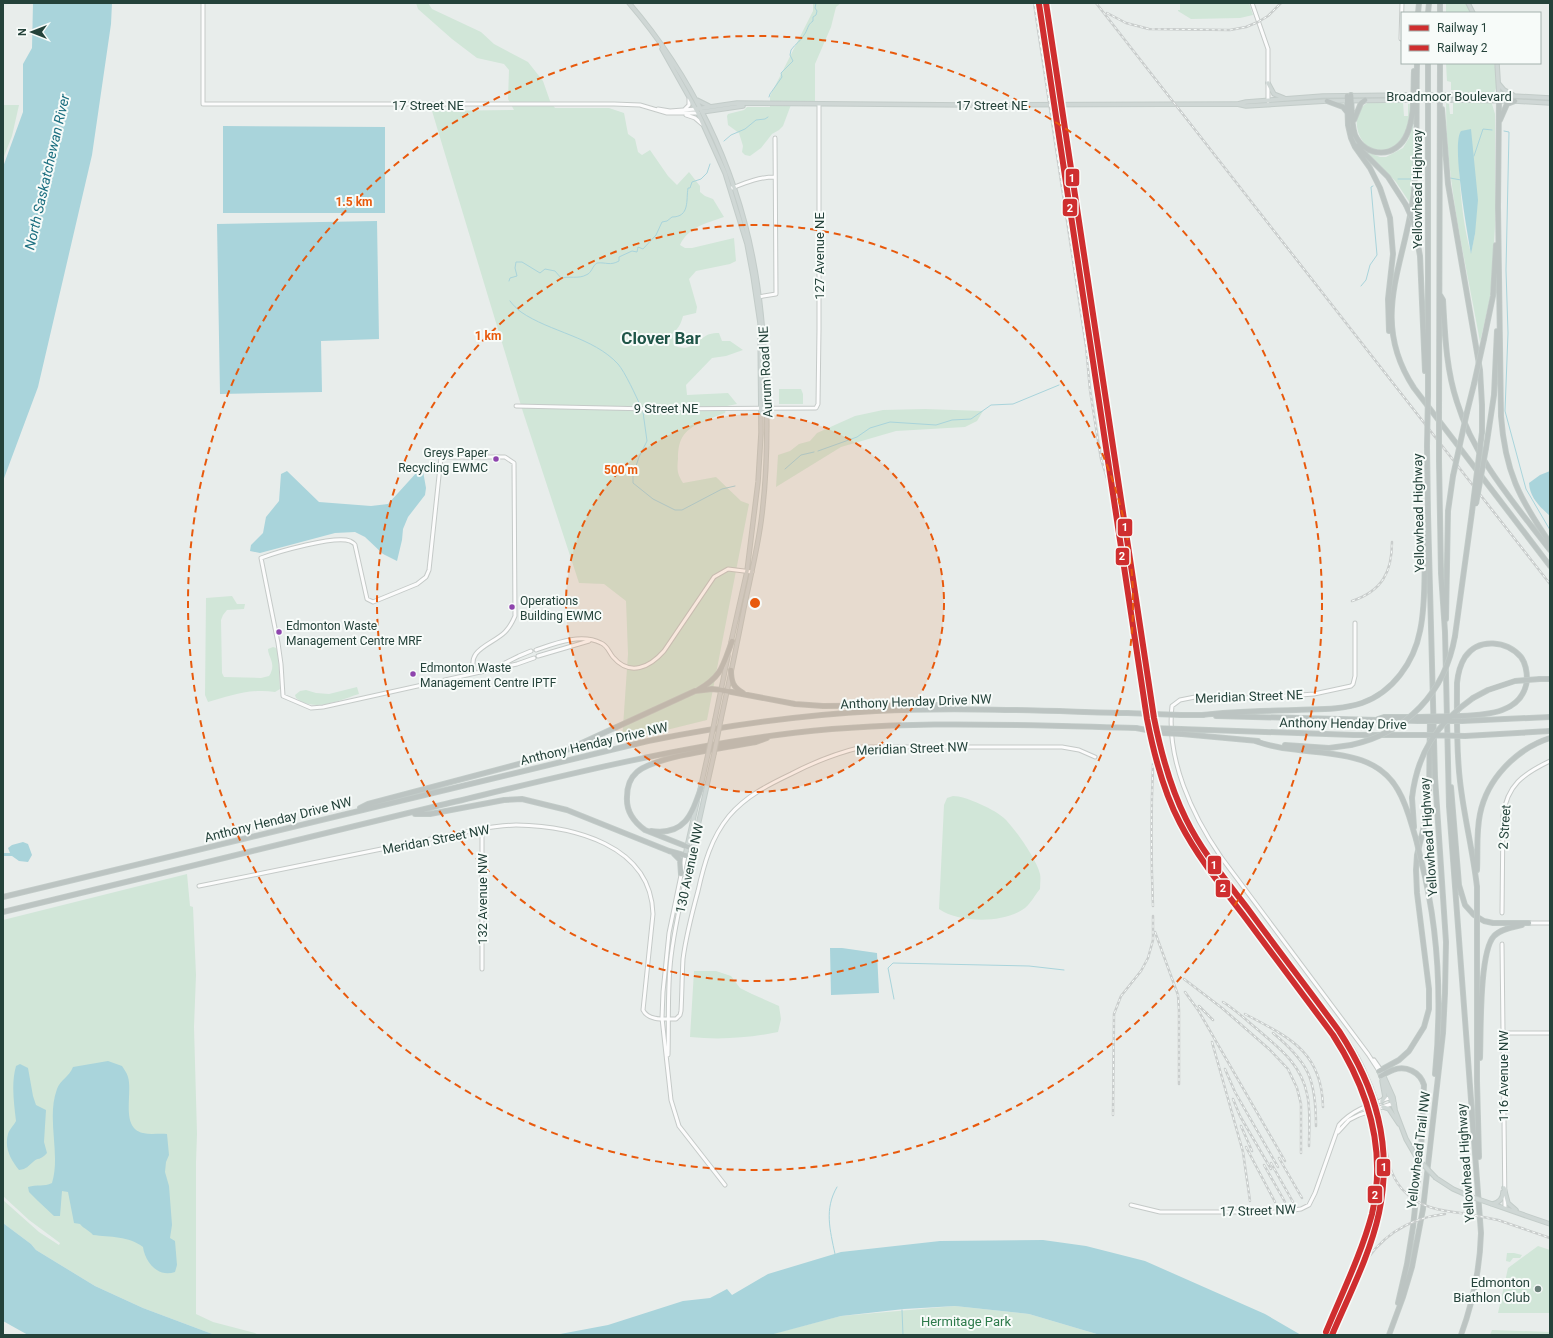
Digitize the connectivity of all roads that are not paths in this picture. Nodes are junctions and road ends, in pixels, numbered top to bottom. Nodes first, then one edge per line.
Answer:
1 (203, 3) edge
2 (629, 3) edge
3 (1252, 3) edge
4 (1468, 3) edge
5 (1472, 12) edge
6 (659, 42) junction
7 (1416, 64) edge
8 (1416, 64) edge
9 (1428, 64) edge
10 (1440, 64) edge
11 (1496, 64) edge
12 (1268, 83) junction
13 (1499, 83) junction
14 (1440, 91) junction
15 (688, 96) junction
16 (695, 98) junction
17 (1289, 98) junction
18 (1349, 98) junction
19 (1499, 98) junction
20 (1514, 98) junction
21 (1550, 98) edge
22 (1365, 100) junction
23 (1326, 101) junction
24 (1268, 103) junction
25 (1550, 103) edge
26 (819, 104) junction
27 (713, 108) junction
28 (699, 111) junction
29 (683, 112) junction
30 (1348, 115) junction
31 (1499, 123) junction
32 (1353, 124) junction
33 (706, 125) junction
34 (775, 138) dead end
35 (1351, 138) junction
36 (776, 177) junction
37 (732, 188) junction
38 (1498, 207) junction
39 (1440, 293) junction
40 (1500, 296) junction
41 (758, 297) junction
42 (1401, 364) junction
43 (1428, 395) junction
44 (516, 406) dead end
45 (760, 408) junction
46 (767, 408) junction
47 (816, 408) joint
48 (1473, 513) junction
49 (1428, 514) junction
50 (1550, 543) edge
51 (1550, 550) edge
52 (1550, 566) edge
53 (747, 571) junction
54 (752, 572) junction
55 (1355, 623) dead end
56 (1445, 632) junction
57 (591, 640) junction
58 (732, 641) junction
59 (536, 650) dead end
60 (531, 651) dead end
61 (538, 656) dead end
62 (534, 658) dead end
63 (496, 668) junction
64 (731, 670) junction
65 (475, 673) junction
66 (1550, 680) edge
67 (721, 690) junction
68 (695, 691) junction
69 (727, 691) junction
70 (1433, 694) junction
71 (746, 695) junction
72 (963, 709) junction
73 (1202, 715) junction
74 (1550, 717) edge
75 (715, 719) joint
76 (721, 719) joint
77 (1462, 719) junction
78 (1136, 728) joint
79 (1550, 731) edge
80 (1181, 732) junction
81 (777, 734) junction
82 (1550, 738) edge
83 (1255, 741) junction
84 (1095, 757) dead end
85 (1550, 762) edge
86 (1448, 776) junction
87 (701, 788) junction
88 (347, 814) junction
89 (405, 814) junction
90 (482, 828) junction
91 (645, 830) junction
92 (1416, 839) junction
93 (712, 843) joint
94 (690, 849) junction
95 (669, 851) junction
96 (685, 856) junction
97 (691, 857) junction
98 (681, 874) junction
99 (199, 886) dead end
100 (1477, 887) junction
101 (649, 892) joint
102 (3, 897) edge
103 (3, 912) edge
104 (1502, 913) dead end
105 (1529, 923) junction
106 (1550, 923) edge
107 (1502, 944) dead end
108 (1445, 962) joint
109 (482, 969) dead end
110 (662, 1018) junction
111 (668, 1019) junction
112 (1503, 1033) junction
113 (1550, 1033) edge
114 (668, 1062) junction
115 (1381, 1074) junction
116 (1477, 1081) junction
117 (1391, 1097) junction
118 (1382, 1101) junction
119 (1394, 1104) junction
120 (1383, 1107) junction
121 (1434, 1116) junction
122 (1402, 1130) junction
123 (1336, 1135) junction
124 (725, 1185) dead end
125 (1504, 1188) junction
126 (1479, 1194) junction
127 (1492, 1204) junction
128 (1131, 1205) dead end
129 (1504, 1208) junction
130 (1520, 1213) junction
131 (1550, 1224) edge
132 (1395, 1320) junction
133 (1388, 1335) edge
134 (1460, 1335) edge

1 - 29 street, 17 Street NE
2 - 6 main road, Aurum Road NE
3 - 12 street
4 - 5 main road
6 - 15 main road, Aurum Road NE
6 - 16 main road, Aurum Road NE
7 - 32 highway
8 - 42 highway
9 - 43 highway, Yellowhead Highway
10 - 14 highway, Yellowhead Highway
11 - 13 main road
12 - 17 main road
12 - 24 street
13 - 19 main road
13 - 20 main road
14 - 39 highway, Yellowhead Highway
14 - 48 highway, bridge
15 - 28 main road, Aurum Road NE
15 - 29 street
16 - 27 main road
16 - 28 main road, Aurum Road NE
17 - 18 main road, 17 Street NE
17 - 24 main road, 17 Street NE
18 - 19 main road, Broadmoor Boulevard, bridge
18 - 22 main road, Broadmoor Boulevard
18 - 23 main road, 17 Street NE
18 - 30 highway
18 - 32 highway
19 - 20 main road, Broadmoor Boulevard
19 - 22 main road, Broadmoor Boulevard, bridge
19 - 31 highway
20 - 21 main road, Broadmoor Boulevard
20 - 25 main road, Broadmoor Boulevard
20 - 31 highway
22 - 32 highway
23 - 24 main road, 17 Street NE
23 - 30 highway
24 - 26 main road, 17 Street NE
26 - 27 main road, 17 Street NE
26 - 47 street, 127 Avenue NE
27 - 28 main road, 17 Street NE
27 - 33 main road
28 - 29 street, 17 Street NE
28 - 33 main road, Aurum Road NE
29 - 33 street
30 - 35 highway
31 - 38 highway
33 - 37 main road, Aurum Road NE
34 - 36 street
35 - 42 highway
35 - 43 highway, bridge
36 - 37 street
36 - 41 street
37 - 41 main road, Aurum Road NE
38 - 40 highway
38 - 56 highway, bridge
39 - 51 highway
39 - 56 highway, Yellowhead Highway, bridge
40 - 48 highway, bridge
40 - 50 highway
41 - 45 main road, Aurum Road NE
41 - 46 main road, Aurum Road NE
42 - 52 highway
43 - 49 highway, Yellowhead Highway, bridge
44 - 45 street, 9 Street NE
45 - 46 street, 9 Street NE
45 - 53 main road, Aurum Road NE
46 - 47 street, 9 Street NE
46 - 54 main road, Aurum Road NE
48 - 83 highway, bridge
49 - 70 highway, Yellowhead Highway
49 - 73 highway
53 - 54 street
53 - 57 street
53 - 58 main road, Aurum Road NE
54 - 64 main road, Aurum Road NE
55 - 115 street, Meridian Street NE
56 - 86 highway, Yellowhead Highway
57 - 59 street
57 - 61 street
58 - 67 main road, Aurum Road NE
58 - 68 highway
60 - 63 street
62 - 63 street
63 - 65 street
64 - 69 main road, Aurum Road NE
64 - 71 highway
65 - 65 street
66 - 92 highway, bridge
67 - 68 highway
67 - 69 highway
67 - 75 main road, Aurum Road NE
68 - 88 highway
69 - 71 highway
69 - 76 main road, Aurum Road NE
70 - 108 highway, Yellowhead Highway
70 - 115 highway
71 - 72 highway
72 - 73 highway, Anthony Henday Drive NW, bridge
72 - 88 highway, Anthony Henday Drive NW
73 - 77 highway, Anthony Henday Drive, bridge
74 - 77 highway
75 - 87 main road, 130 Avenue NW, bridge
76 - 94 main road, 130 Avenue NW, bridge
77 - 100 highway
78 - 80 highway, Anthony Henday Drive, bridge
78 - 81 highway, Anthony Henday Drive NW
79 - 80 highway, Anthony Henday Drive, bridge
80 - 83 highway
81 - 89 highway, Anthony Henday Drive NW
81 - 91 highway
82 - 100 highway
83 - 92 highway
84 - 93 street, Meridian Street NW
85 - 104 street, 2 Street
86 - 105 highway
86 - 126 highway, Yellowhead Highway
87 - 91 highway
87 - 94 main road, 130 Avenue NW
88 - 102 highway, Anthony Henday Drive NW
89 - 95 highway
89 - 103 highway, Anthony Henday Drive NW
90 - 99 street, Meridan Street NW
90 - 101 street, Meridan Street NW
90 - 109 street, 132 Avenue NW
91 - 94 highway
92 - 121 highway, bridge
93 - 111 street, 130 Avenue NW
94 - 96 main road, 130 Avenue NW
94 - 97 main road, 130 Avenue NW
95 - 96 highway
95 - 98 highway
96 - 97 highway
96 - 98 street, 130 Avenue NW
97 - 111 street, 130 Avenue NW
98 - 110 street, 130 Avenue NW
100 - 116 highway, bridge
101 - 110 street, 130 Avenue NW
105 - 106 street
105 - 116 highway
107 - 112 street, 116 Avenue NW
108 - 121 highway, Yellowhead Trail NW
110 - 111 street, 130 Avenue NW
110 - 114 street, 130 Avenue NW
111 - 114 street, 130 Avenue NW
112 - 113 street
112 - 125 street, 116 Avenue NW
114 - 124 street, 130 Avenue NW
115 - 117 main road
115 - 118 main road
115 - 132 highway
116 - 126 highway
117 - 118 street, 17 Street NW
117 - 119 main road
118 - 123 street, 17 Street NW
119 - 120 street, 17 Street NW
119 - 122 main road
120 - 122 main road
120 - 123 street, 17 Street NW
121 - 132 highway, Yellowhead Trail NW
122 - 127 main road, bridge
123 - 128 street, 17 Street NW
125 - 127 main road
125 - 129 street, 116 Avenue NW
125 - 130 main road
126 - 134 highway, Yellowhead Highway
127 - 129 main road
129 - 130 main road
130 - 131 main road
132 - 133 highway, Yellowhead Trail NW

